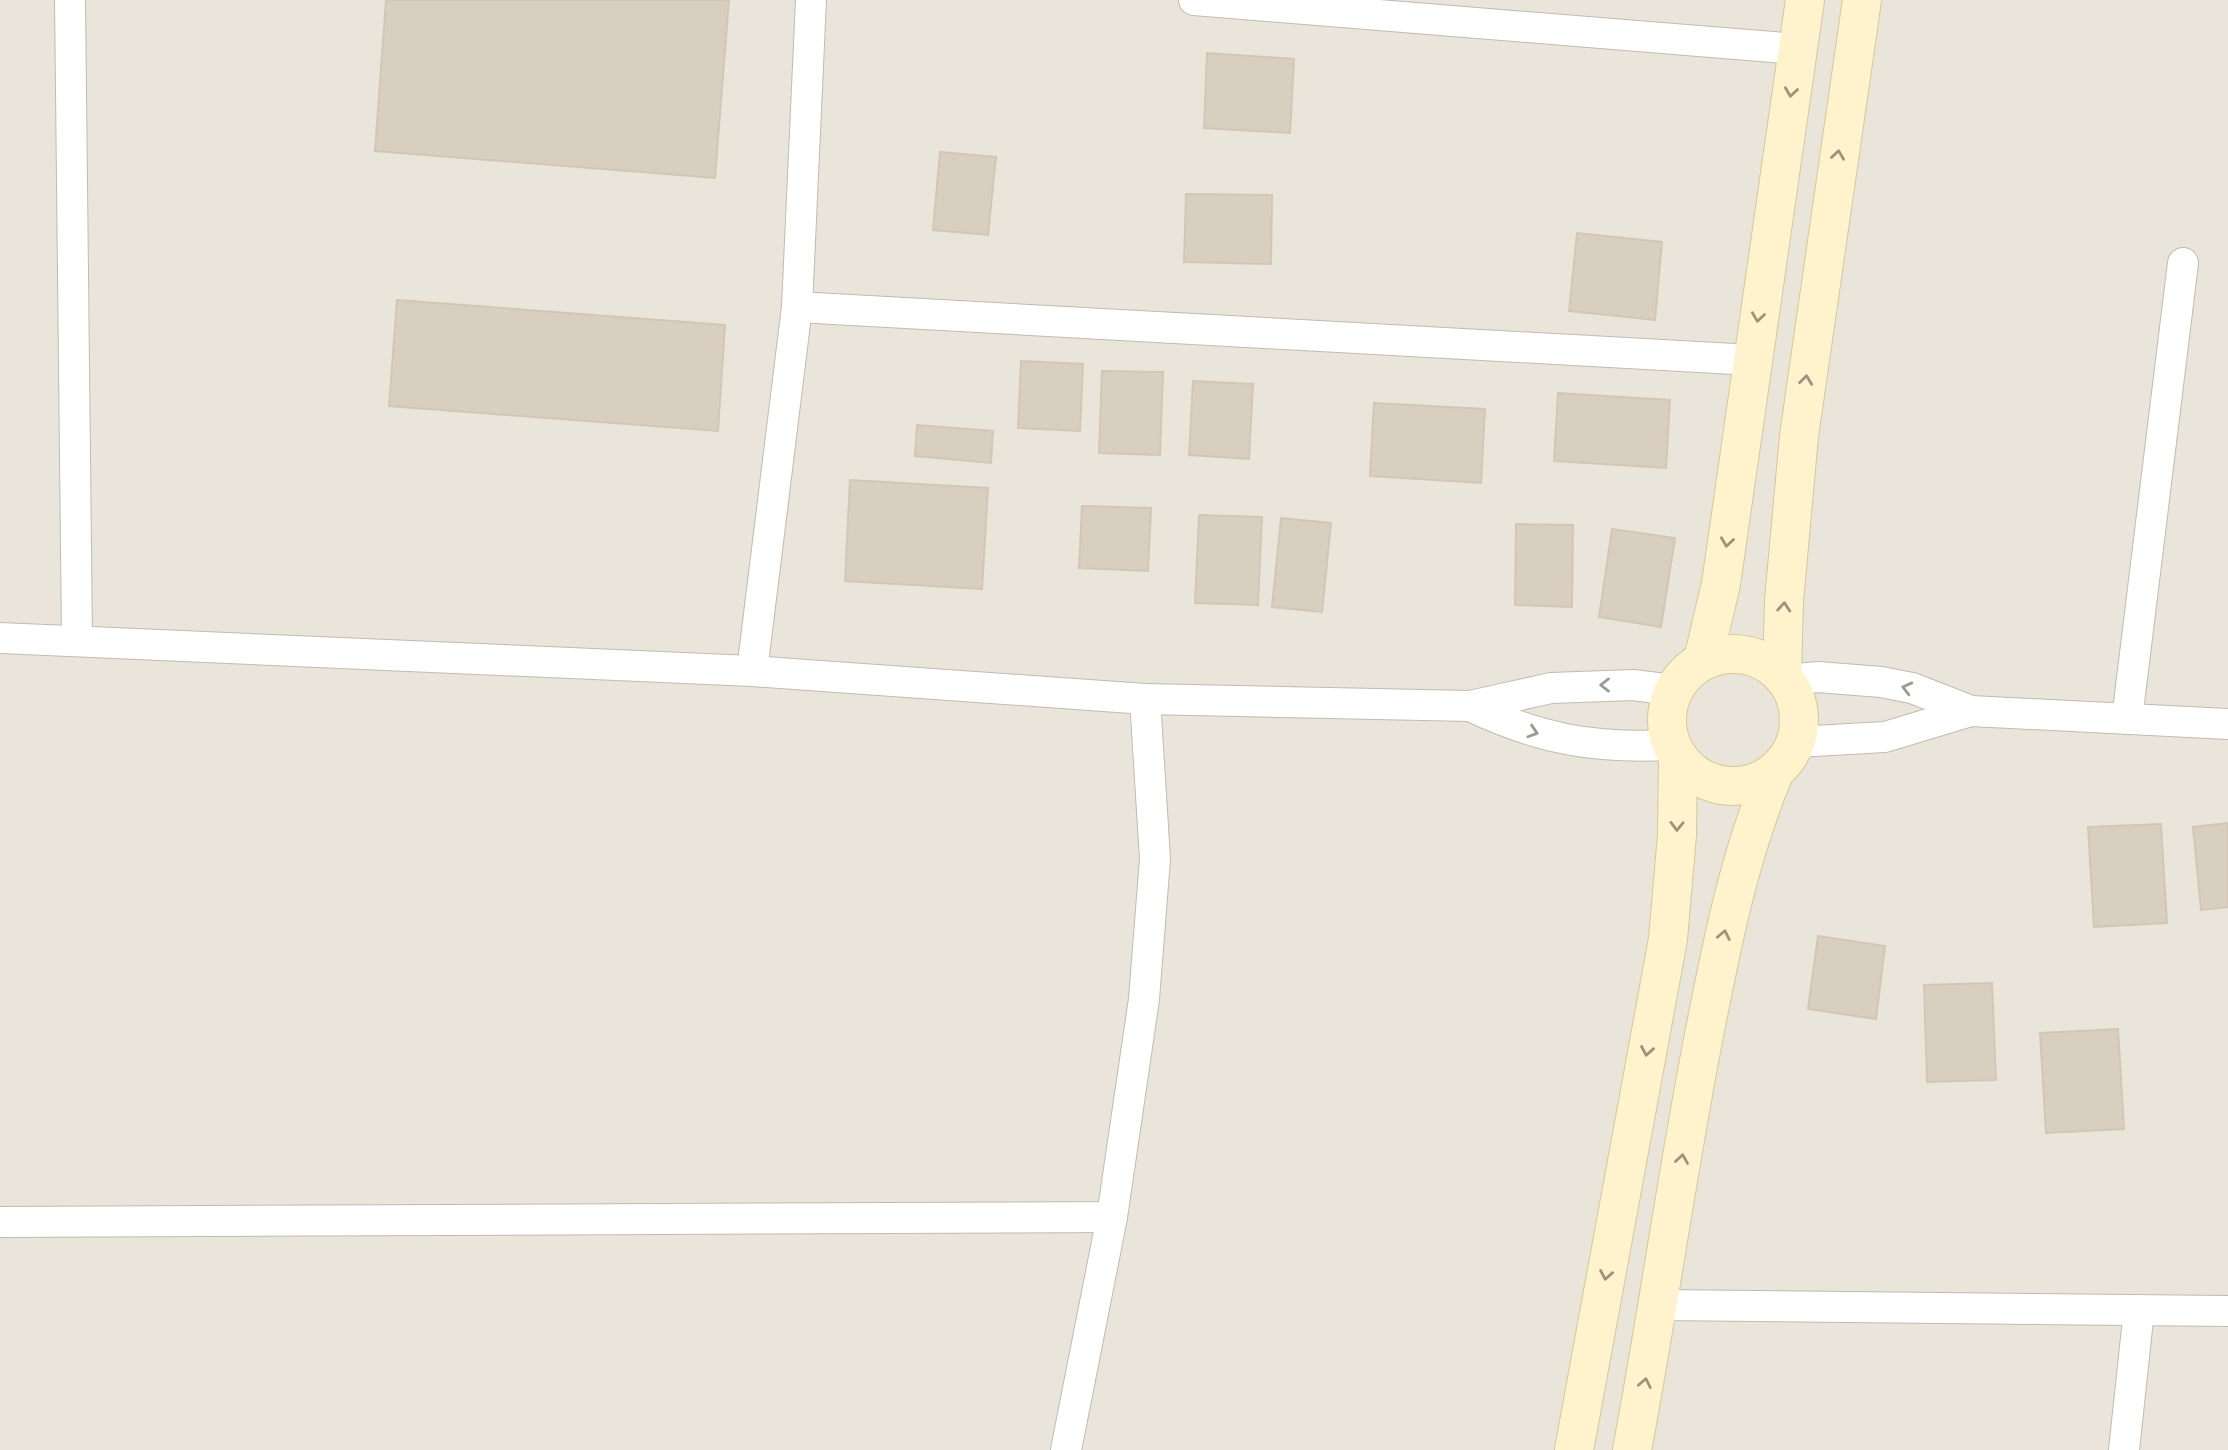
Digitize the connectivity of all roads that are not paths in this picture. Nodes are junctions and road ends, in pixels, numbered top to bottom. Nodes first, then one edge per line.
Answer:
1 (70, 0) edge
2 (811, 0) edge
3 (1194, 0) edge
4 (1805, 0) edge
5 (1862, 0) edge
6 (1797, 49) junction
7 (2183, 263) dead end
8 (797, 307) junction
9 (1752, 360) junction
10 (0, 638) edge
11 (77, 639) junction
12 (1703, 660) junction
13 (752, 671) junction
14 (1784, 678) junction
15 (1674, 690) junction
16 (1145, 699) junction
17 (1470, 706) junction
18 (1971, 711) junction
19 (2127, 719) junction
20 (2228, 723) edge
21 (1796, 742) junction
22 (1675, 751) junction
23 (1774, 773) junction
24 (1112, 1217) junction
25 (0, 1222) edge
26 (1659, 1305) junction
27 (2139, 1310) junction
28 (2228, 1311) edge
29 (1066, 1450) edge
30 (1574, 1450) edge
31 (1632, 1450) edge
32 (2124, 1450) edge

1 - 11 street
2 - 8 street
3 - 6 street
4 - 6 street
14 -> 5 street
6 -> 9 street
7 - 19 street
8 - 9 street
8 - 13 street
9 -> 12 street
10 - 11 street
11 - 13 street
12 - 14 street
12 - 15 street
13 - 16 street
18 -> 14 street
14 - 21 street
15 -> 17 street
15 - 22 street
16 - 17 street
16 - 24 street
17 -> 22 street
18 - 19 street
18 - 21 street
19 - 20 street
21 - 23 street
22 - 23 street
22 -> 30 street
26 -> 23 street
24 - 25 street
24 - 29 street
26 - 27 street
31 -> 26 street
27 - 28 street
27 - 32 street

